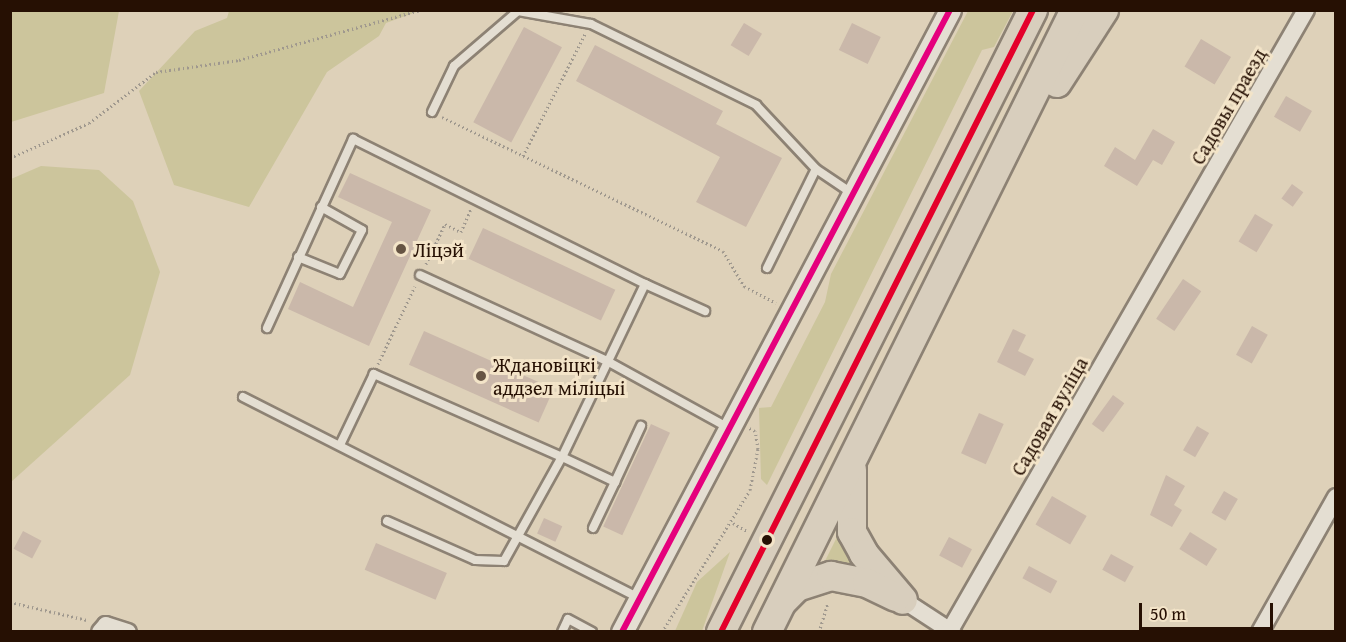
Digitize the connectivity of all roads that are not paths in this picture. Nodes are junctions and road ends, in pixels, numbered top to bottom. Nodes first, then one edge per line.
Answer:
1 (950, 10) edge
2 (1033, 10) edge
3 (1075, 10) edge
4 (1104, 10) edge
5 (1306, 10) edge
6 (432, 112) road end
7 (816, 168) junction
8 (998, 172) junction
9 (853, 194) junction
10 (321, 207) junction
11 (1184, 222) joint
12 (298, 257) junction
13 (767, 268) dead end
14 (420, 275) dead end
15 (645, 284) junction
16 (705, 311) dead end
17 (267, 328) dead end
18 (607, 361) junction
19 (243, 397) dead end
20 (641, 426) dead end
21 (740, 428) junction
22 (859, 444) junction
23 (340, 445) junction
24 (562, 457) junction
25 (615, 482) junction
26 (1335, 497) edge
27 (387, 521) dead end
28 (593, 528) dead end
29 (522, 537) junction
30 (640, 598) junction
31 (903, 600) junction
32 (780, 604) junction
33 (103, 628) edge
34 (950, 631) edge
35 (128, 632) edge
36 (562, 632) edge
37 (592, 632) edge
38 (622, 632) edge
39 (721, 632) edge
40 (767, 632) edge
41 (1260, 632) edge

1 - 9 street
2 - 39 highway
3 - 8 highway
4 - 8 highway
5 - 11 street, Садовы праезд
6 - 7 lane
7 - 9 lane
7 - 13 lane
8 - 22 highway
9 - 21 street
10 - 12 lane
10 - 12 lane
10 - 15 lane
11 - 34 street, Садовая вуліца
12 - 17 lane
14 - 18 lane
15 - 16 lane
15 - 18 lane
18 - 21 lane
18 - 24 lane
19 - 23 lane
20 - 25 lane
21 - 30 street
22 - 31 highway
22 - 32 highway
23 - 24 lane
23 - 29 lane
24 - 25 lane
24 - 29 lane
25 - 28 lane
26 - 41 street
27 - 29 lane
29 - 30 lane
30 - 38 street
31 - 32 highway
31 - 34 street
32 - 40 highway
33 - 35 street
36 - 37 lane

